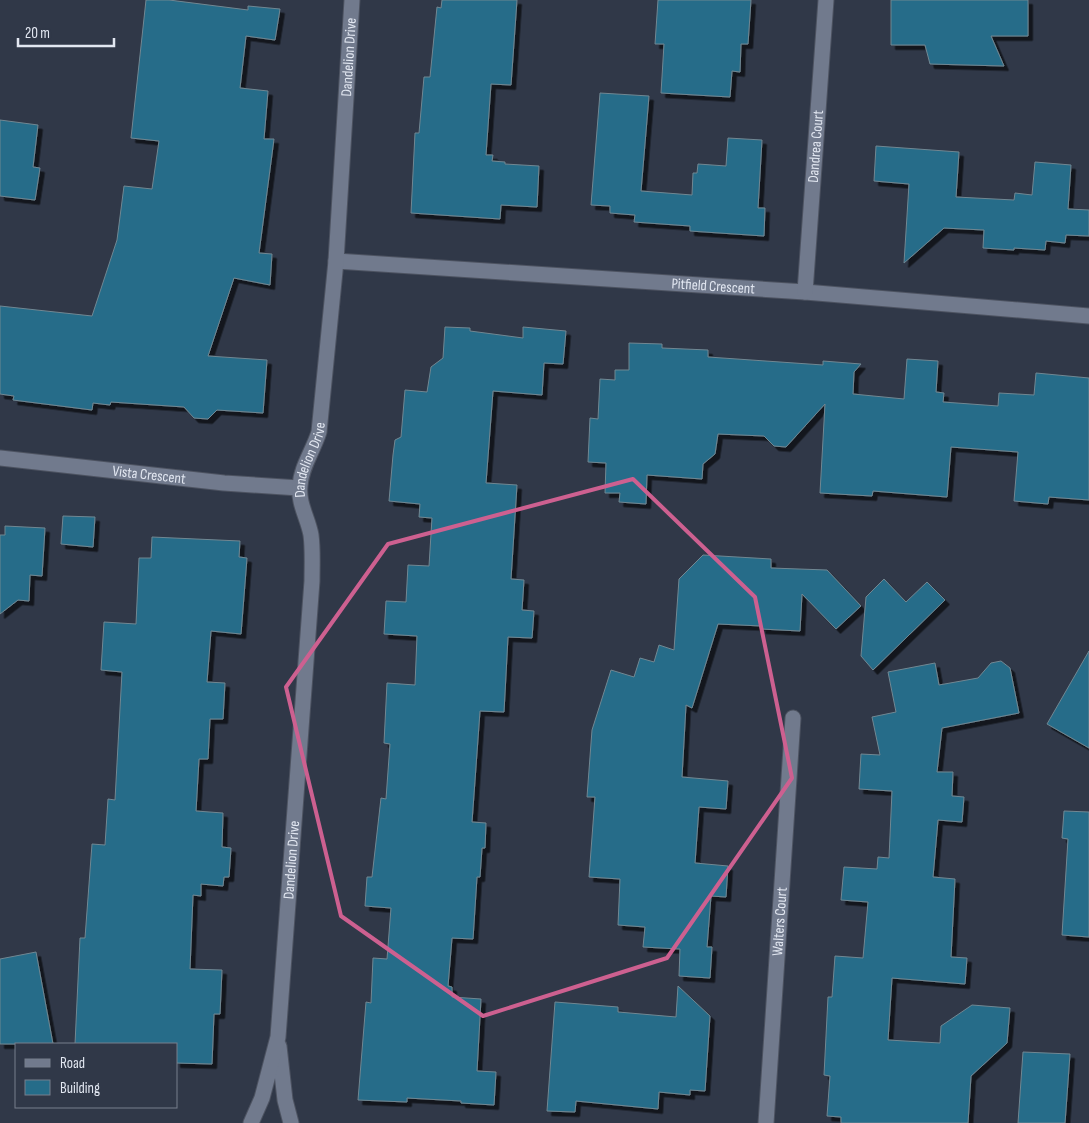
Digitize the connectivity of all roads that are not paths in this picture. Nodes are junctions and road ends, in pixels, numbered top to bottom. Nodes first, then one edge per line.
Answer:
1 (352, 0) edge
2 (826, 0) edge
3 (336, 261) junction
4 (805, 292) junction
5 (1089, 316) edge
6 (0, 458) edge
7 (299, 488) junction
8 (793, 718) dead end
9 (278, 1037) junction
10 (252, 1123) edge
11 (291, 1123) edge
12 (766, 1123) edge

1 - 3 street, Dandelion Drive
2 - 4 street, Dandrea Court
3 - 4 street, Pitfield Crescent
3 - 7 street, Dandelion Drive
4 - 5 street, Pitfield Crescent
6 - 7 street, Vista Crescent
7 - 9 street, Dandelion Drive
8 - 12 street, Walters Court
9 - 10 street, Dandelion Drive
9 - 11 street, Dandelion Drive

